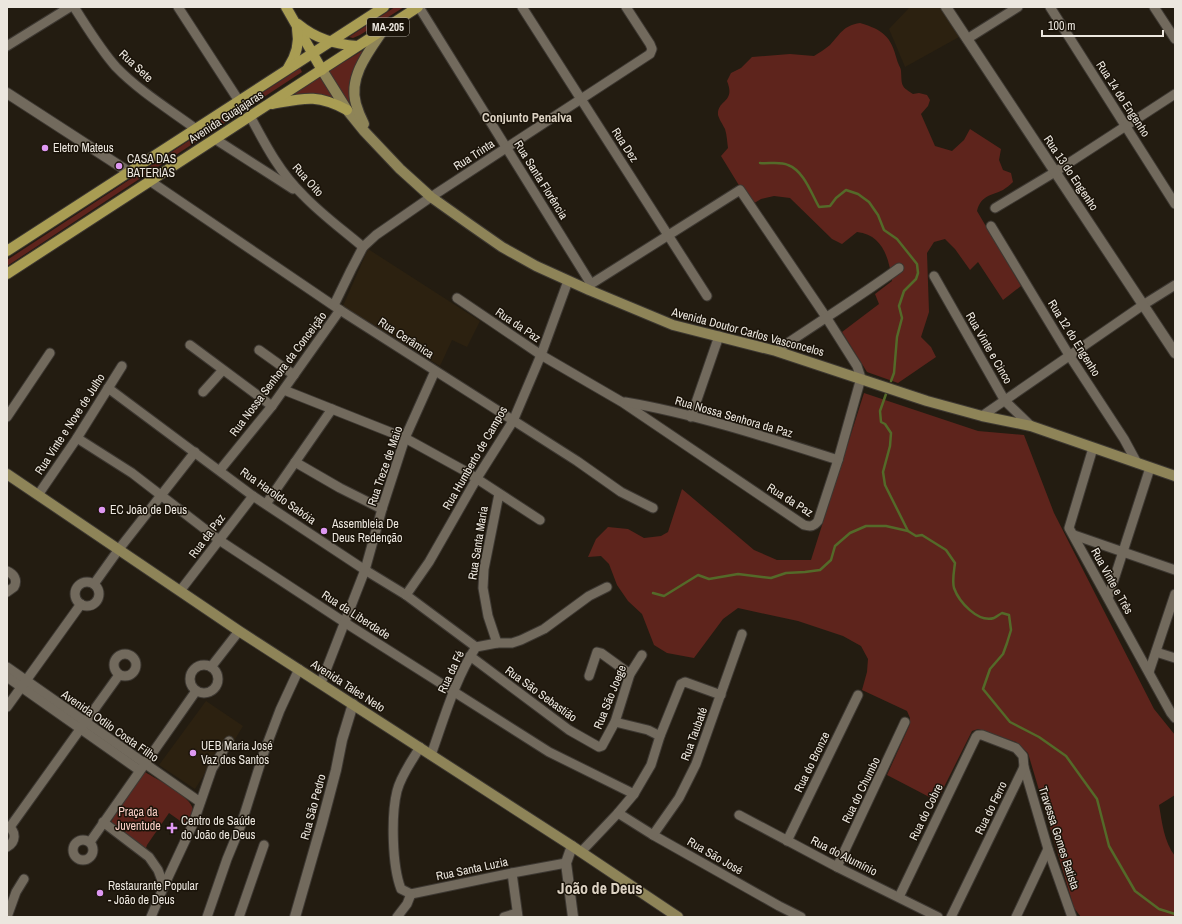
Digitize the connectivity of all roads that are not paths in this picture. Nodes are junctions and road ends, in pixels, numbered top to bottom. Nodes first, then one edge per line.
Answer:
1 (70, 7) edge
2 (74, 7) edge
3 (178, 7) edge
4 (286, 7) edge
5 (384, 7) edge
6 (419, 7) edge
7 (522, 7) edge
8 (626, 7) edge
9 (946, 7) edge
10 (1018, 7) edge
11 (1050, 7) edge
12 (1154, 7) edge
13 (295, 22) junction
14 (384, 30) junction
15 (967, 39) junction
16 (1175, 39) edge
17 (330, 42) junction
18 (7, 46) edge
19 (357, 46) junction
20 (312, 54) junction
21 (286, 70) junction
22 (322, 70) junction
23 (7, 93) edge
24 (1175, 94) edge
25 (581, 100) junction
26 (239, 101) junction
27 (268, 105) junction
28 (347, 110) junction
29 (250, 116) junction
30 (1126, 126) junction
31 (196, 129) junction
32 (216, 138) junction
33 (376, 143) junction
34 (507, 148) junction
35 (129, 172) junction
36 (1056, 172) junction
37 (150, 181) junction
38 (303, 195) junction
39 (431, 197) junction
40 (1175, 204) edge
41 (995, 208) dead end
42 (991, 226) dead end
43 (668, 235) junction
44 (363, 247) junction
45 (7, 251) edge
46 (899, 268) dead end
47 (7, 274) edge
48 (934, 276) dead end
49 (568, 281) junction
50 (1175, 285) edge
51 (590, 287) junction
52 (707, 296) dead end
53 (457, 298) dead end
54 (1143, 305) junction
55 (337, 308) junction
56 (826, 317) junction
57 (719, 336) junction
58 (190, 345) dead end
59 (259, 350) dead end
60 (776, 351) junction
61 (50, 353) dead end
62 (1175, 353) edge
63 (540, 355) junction
64 (1070, 355) junction
65 (122, 366) dead end
66 (222, 371) junction
67 (435, 371) junction
68 (294, 375) junction
69 (861, 378) junction
70 (108, 388) junction
71 (284, 390) junction
72 (202, 392) dead end
73 (1005, 400) junction
74 (622, 402) junction
75 (272, 406) junction
76 (332, 409) junction
77 (982, 416) junction
78 (7, 417) edge
79 (691, 417) junction
80 (513, 421) junction
81 (1032, 426) junction
82 (77, 438) junction
83 (406, 438) junction
84 (1094, 448) junction
85 (195, 452) junction
86 (838, 460) junction
87 (295, 462) junction
88 (1137, 463) junction
89 (1150, 468) junction
90 (220, 470) junction
91 (7, 474) edge
92 (1175, 476) edge
93 (477, 478) junction
94 (498, 494) junction
95 (38, 495) junction
96 (161, 495) junction
97 (253, 496) junction
98 (266, 504) junction
99 (653, 508) dead end
100 (382, 509) junction
101 (540, 520) dead end
102 (1074, 535) junction
103 (219, 540) junction
104 (119, 549) junction
105 (1122, 552) junction
106 (365, 570) junction
107 (1175, 570) edge
108 (7, 571) edge
109 (94, 584) junction
110 (607, 587) dead end
111 (180, 591) junction
112 (7, 592) edge
113 (1175, 594) edge
114 (406, 595) junction
115 (1108, 598) junction
116 (81, 604) junction
117 (344, 622) junction
118 (239, 631) junction
119 (742, 634) dead end
120 (497, 643) junction
121 (476, 647) junction
122 (1156, 652) junction
123 (642, 655) dead end
124 (470, 656) junction
125 (1175, 658) edge
126 (7, 667) edge
127 (211, 667) junction
128 (299, 669) junction
129 (1149, 672) junction
130 (630, 674) junction
131 (119, 675) dead end
132 (7, 676) edge
133 (589, 676) dead end
134 (321, 683) junction
135 (24, 684) junction
136 (196, 691) junction
137 (454, 691) junction
138 (721, 695) junction
139 (858, 695) dead end
140 (353, 704) junction
141 (7, 707) edge
142 (1175, 718) edge
143 (615, 722) junction
144 (905, 722) dead end
145 (82, 725) junction
146 (660, 736) junction
147 (229, 741) dead end
148 (420, 747) junction
149 (599, 747) joint
150 (431, 755) junction
151 (141, 767) junction
152 (1024, 767) junction
153 (634, 794) junction
154 (200, 802) junction
155 (618, 814) junction
156 (738, 815) dead end
157 (103, 822) junction
158 (8, 827) edge
159 (653, 835) junction
160 (787, 841) junction
161 (90, 842) dead end
162 (264, 846) dead end
163 (7, 847) edge
164 (577, 849) junction
165 (1048, 849) junction
166 (566, 863) junction
167 (155, 864) junction
168 (837, 867) junction
169 (171, 871) junction
170 (512, 873) junction
171 (24, 878) dead end
172 (164, 886) junction
173 (411, 894) junction
174 (899, 897) junction
175 (518, 915) edge
176 (7, 917) edge
177 (151, 917) edge
178 (207, 917) edge
179 (239, 917) edge
180 (295, 917) edge
181 (397, 917) edge
182 (504, 917) edge
183 (573, 917) edge
184 (678, 917) edge
185 (801, 917) edge
186 (938, 917) edge
187 (951, 917) edge
188 (1016, 917) edge
189 (1072, 917) edge

1 - 18 street
2 - 31 street, Rua Sete
3 - 26 street
4 - 13 main road
5 - 17 main road, Avenida Guajajaras / MA-205
6 - 14 main road, Avenida Guajajaras / MA-205
6 - 34 street, Rua Santa Florência
7 - 25 street, Rua Dez
8 - 25 street, Rua Trinta
9 - 15 street, Rua 13 do Engenho
10 - 15 street
11 - 30 street, Rua 14 do Engenho
12 - 16 street
13 - 17 main road
13 - 20 main road
13 - 21 main road
14 - 19 main road, Avenida Guajajaras / MA-205
14 - 33 main road, Avenida Doutor Carlos Vasconcelos
15 - 36 street, Rua 13 do Engenho
17 - 19 main road
17 - 20 main road, Avenida Guajajaras / MA-205
19 - 22 main road, Avenida Guajajaras / MA-205
20 - 21 main road, Avenida Guajajaras / MA-205
20 - 22 main road
21 - 26 main road, Avenida Guajajaras / MA-205
22 - 27 main road, Avenida Guajajaras / MA-205
22 - 28 main road, Avenida Doutor Carlos Vasconcelos
23 - 35 street
24 - 30 street
25 - 34 street, Rua Trinta
25 - 43 street, Rua Dez
26 - 31 main road, Avenida Guajajaras / MA-205
27 - 28 main road
27 - 29 main road, Avenida Guajajaras / MA-205
28 - 33 main road, Avenida Doutor Carlos Vasconcelos
29 - 32 main road, Avenida Guajajaras / MA-205
29 - 38 street, Rua Oito
30 - 36 street
30 - 40 street, Rua 14 do Engenho
31 - 35 main road, Avenida Guajajaras / MA-205
32 - 37 main road, Avenida Guajajaras / MA-205
32 - 38 street
33 - 39 main road, Avenida Doutor Carlos Vasconcelos
34 - 39 street, Rua Trinta
34 - 51 street, Rua Santa Florência
35 - 45 main road, Avenida Guajajaras / MA-205
36 - 41 street
36 - 54 street, Rua 13 do Engenho
37 - 47 main road, Avenida Guajajaras / MA-205
37 - 55 street, Rua Cerâmica
38 - 44 street, Rua Oito
39 - 44 street, Rua Trinta
39 - 49 main road, Avenida Doutor Carlos Vasconcelos
42 - 64 street, Rua 12 do Engenho
43 - 51 street
43 - 52 street, Rua Dez
43 - 56 street
44 - 55 street, Rua Trinta
46 - 56 street
48 - 73 street, Rua Vinte e Cinco
49 - 51 main road, Avenida Doutor Carlos Vasconcelos
49 - 63 street, Rua Humberto de Campos
50 - 54 street
51 - 57 main road, Avenida Doutor Carlos Vasconcelos
53 - 63 street, Rua da Paz
54 - 62 street, Rua 13 do Engenho
54 - 64 street
55 - 67 street, Rua Cerâmica
55 - 68 street, Rua Nossa Senhora da Conceição
56 - 60 street
56 - 69 street
57 - 60 main road, Avenida Doutor Carlos Vasconcelos
57 - 79 street
58 - 66 street
59 - 68 street
60 - 69 main road, Avenida Doutor Carlos Vasconcelos
61 - 78 street
63 - 74 street, Rua da Paz
63 - 80 street, Rua Humberto de Campos
64 - 73 street
64 - 88 street, Rua 12 do Engenho
65 - 70 street, Rua Vinte e Nove de Julho
66 - 72 street
66 - 75 street
67 - 80 street, Rua Cerâmica
67 - 83 street, Rua Treze de Maio
68 - 71 street, Rua Nossa Senhora da Conceição
69 - 77 main road, Avenida Doutor Carlos Vasconcelos
69 - 86 street, Rua da Paz
70 - 82 street, Rua Vinte e Nove de Julho
70 - 85 street, Rua Haroldo Sabóia
71 - 75 street, Rua Nossa Senhora da Conceição
71 - 76 street
73 - 77 street
73 - 81 street, Rua Vinte e Cinco
74 - 79 street, Rua Nossa Senhora da Paz
74 - 86 street, Rua da Paz
75 - 90 street, Rua Nossa Senhora da Conceição
76 - 83 street
76 - 87 street
77 - 81 main road, Avenida Doutor Carlos Vasconcelos
79 - 86 street, Rua Nossa Senhora da Paz
80 - 93 street, Rua Humberto de Campos
80 - 99 street, Rua Cerâmica
81 - 84 main road, Avenida Doutor Carlos Vasconcelos
82 - 95 street, Rua Vinte e Nove de Julho
82 - 96 street, Rua da Liberdade
83 - 93 street
83 - 100 street, Rua Treze de Maio
84 - 88 main road, Avenida Doutor Carlos Vasconcelos
84 - 102 street, Rua Vinte e Três
85 - 90 street, Rua Haroldo Sabóia
85 - 96 street
87 - 98 street
87 - 100 street
88 - 89 main road, Avenida Doutor Carlos Vasconcelos
89 - 92 main road, Avenida Doutor Carlos Vasconcelos
89 - 105 street
90 - 97 street, Rua Haroldo Sabóia
91 - 95 main road, Avenida Tales Neto
93 - 94 street
93 - 114 street, Rua Humberto de Campos
94 - 101 street
94 - 120 street, Rua Santa Maria
95 - 104 main road, Avenida Tales Neto
96 - 103 street, Rua da Liberdade
96 - 104 street
97 - 98 street, Rua Haroldo Sabóia
97 - 103 street, Rua da Paz
98 - 106 street, Rua Haroldo Sabóia
100 - 106 street, Rua Treze de Maio
102 - 105 street
102 - 115 street, Rua Vinte e Três
103 - 111 street, Rua da Paz
103 - 117 street, Rua da Liberdade
104 - 109 street
104 - 111 main road, Avenida Tales Neto
105 - 107 street
105 - 115 street
106 - 114 street, Rua Haroldo Sabóia
106 - 117 street, Rua Treze de Maio
108 - 112 street
109 - 116 street
109 - 116 street
110 - 120 street, Rua da Fé
111 - 118 main road, Avenida Tales Neto
113 - 122 street
114 - 121 street, Rua Haroldo Sabóia
115 - 129 street, Rua Vinte e Três
116 - 135 street
117 - 134 street, Rua Treze de Maio
117 - 137 street, Rua da Liberdade
118 - 127 street
118 - 128 main road, Avenida Tales Neto
119 - 138 street, Rua Taubaté
120 - 121 street, Rua da Fé
121 - 124 street, Rua da Fé
122 - 125 street
122 - 129 street
123 - 130 street, Rua São Joege
124 - 137 street, Rua da Fé
124 - 149 street, Rua São Sebastião
126 - 135 street, Avenida Odilo Costa Filho
127 - 136 street
127 - 136 street
128 - 134 main road, Avenida Tales Neto
128 - 178 street
129 - 142 street, Rua Vinte e Três
130 - 133 street
130 - 143 street, Rua São Joege
131 - 145 street
132 - 135 street, Avenida Odilo Costa Filho
134 - 140 main road, Avenida Tales Neto
135 - 141 street
135 - 145 street, Avenida Odilo Costa Filho
136 - 151 street
137 - 150 street, Rua da Fé
137 - 153 street, Rua da Liberdade
138 - 146 street
138 - 159 street, Rua Taubaté
139 - 160 street, Rua do Bronze
140 - 148 main road, Avenida Tales Neto
140 - 180 street, Rua São Pedro
143 - 146 street
143 - 149 street, Rua São Joege
144 - 168 street, Rua do Chumbo
145 - 151 street, Avenida Odilo Costa Filho
145 - 158 street
146 - 153 street
147 - 154 street
148 - 150 main road, Avenida Tales Neto
148 - 173 street
150 - 164 main road, Avenida Tales Neto
151 - 154 street, Avenida Odilo Costa Filho
151 - 157 street
152 - 165 street, Travessa Gomes Batista
152 - 174 street, Rua do Cobre
152 - 187 street, Rua do Ferro
153 - 155 street
154 - 169 street
155 - 159 street, Rua São José
155 - 164 street
156 - 160 street, Rua do Alumínio
157 - 161 street
157 - 167 street
158 - 163 street
159 - 185 street, Rua São José
160 - 168 street, Rua do Alumínio
162 - 179 street
164 - 166 street
164 - 184 main road, Avenida Tales Neto
165 - 188 street
165 - 189 street, Travessa Gomes Batista
166 - 170 street, Rua Santa Luzia
166 - 183 street
167 - 169 street
167 - 172 street
168 - 174 street, Rua do Alumínio
169 - 172 street
170 - 173 street, Rua Santa Luzia
170 - 175 street
171 - 176 street
172 - 177 street
173 - 181 street
174 - 186 street, Rua do Alumínio
175 - 182 street

